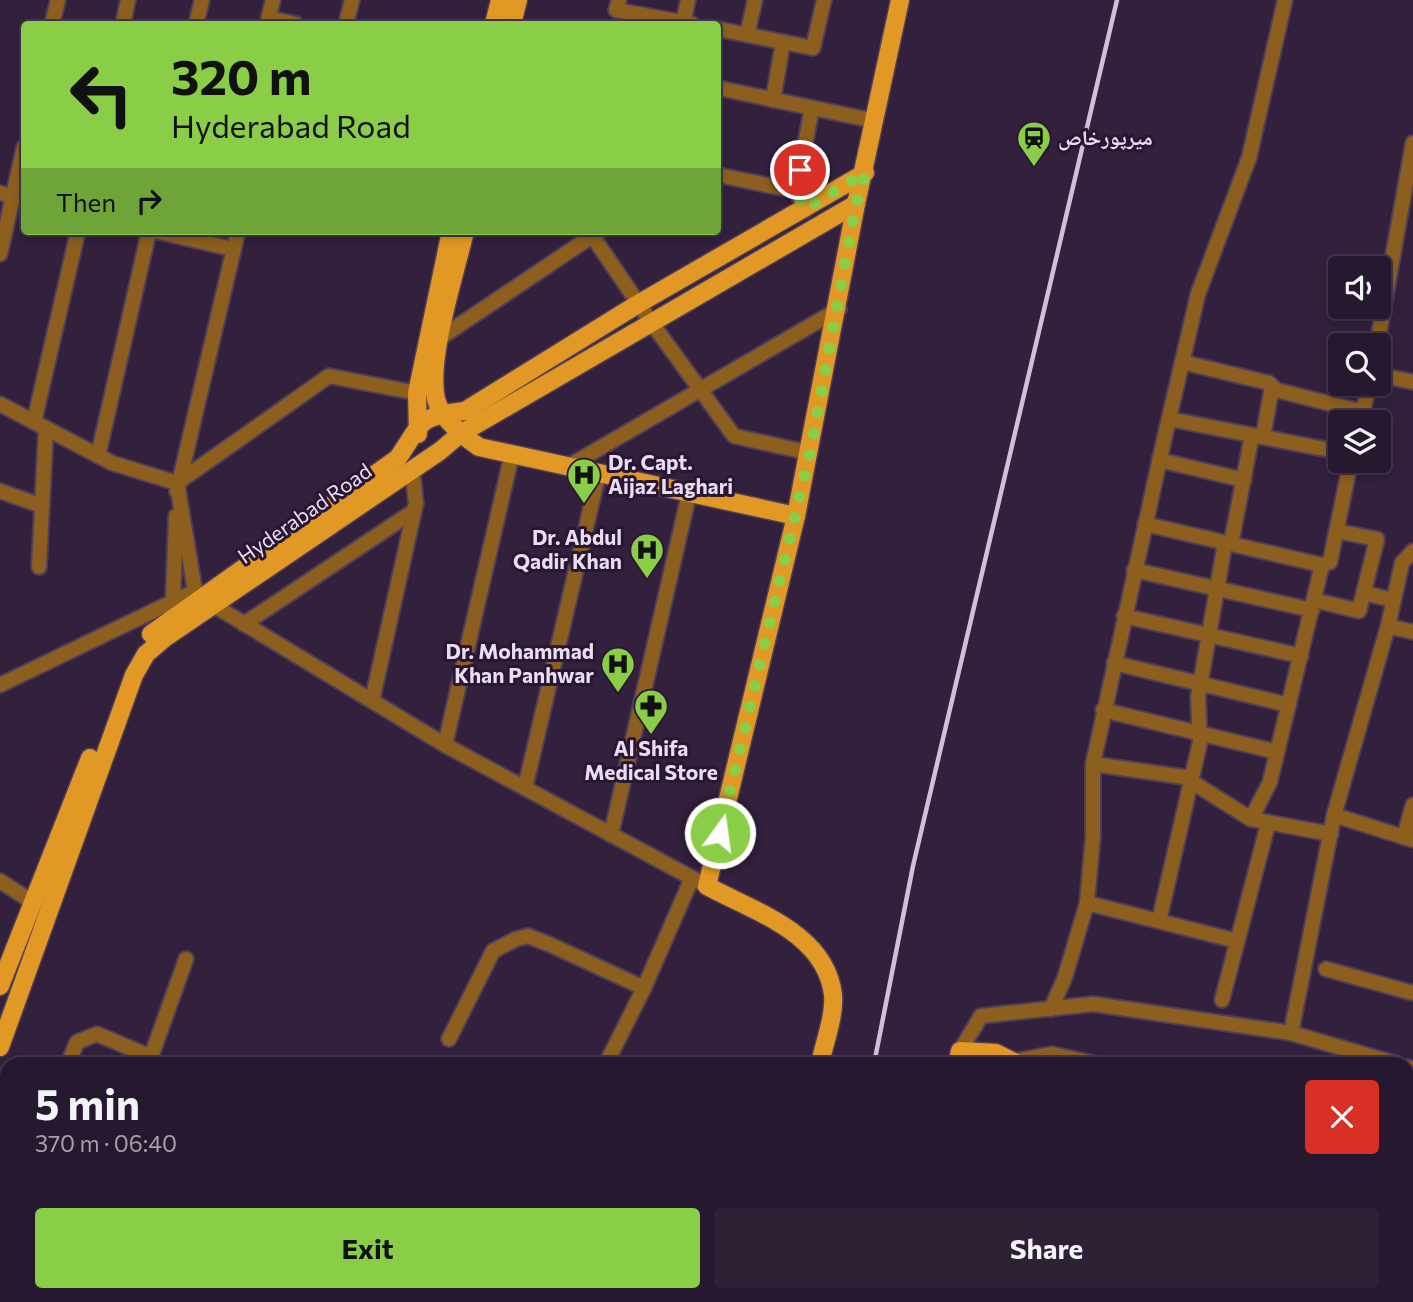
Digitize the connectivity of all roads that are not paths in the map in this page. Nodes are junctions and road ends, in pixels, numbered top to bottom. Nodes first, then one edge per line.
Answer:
1 (58, 0) edge
2 (128, 0) edge
3 (202, 0) edge
4 (273, 0) edge
5 (352, 0) edge
6 (500, 0) edge
7 (518, 0) edge
8 (619, 0) edge
9 (688, 0) edge
10 (755, 0) edge
11 (824, 0) edge
12 (900, 0) edge
13 (1285, 0) edge
14 (53, 21) edge
15 (124, 21) edge
16 (197, 21) edge
17 (268, 21) edge
18 (347, 21) edge
19 (495, 21) edge
20 (513, 21) edge
21 (671, 21) edge
22 (682, 21) edge
23 (721, 30) edge
24 (747, 35) junction
25 (783, 42) junction
26 (721, 89) edge
27 (773, 100) junction
28 (812, 108) junction
29 (875, 121) junction
30 (1413, 144) edge
31 (21, 160) edge
32 (865, 173) junction
33 (721, 176) edge
34 (1410, 188) edge
35 (796, 191) junction
36 (13, 196) edge
37 (856, 204) junction
38 (805, 209) junction
39 (77, 235) edge
40 (148, 235) edge
41 (172, 235) edge
42 (237, 235) edge
43 (450, 235) edge
44 (464, 235) edge
45 (590, 235) edge
46 (596, 235) edge
47 (233, 249) junction
48 (0, 254) edge
49 (638, 304) junction
50 (839, 309) junction
51 (651, 323) junction
52 (1380, 333) edge
53 (440, 338) junction
54 (1182, 362) junction
55 (1391, 377) edge
56 (1413, 382) edge
57 (1272, 387) junction
58 (699, 388) junction
59 (417, 393) junction
60 (0, 404) edge
61 (1339, 410) edge
62 (444, 414) junction
63 (1169, 419) junction
64 (40, 425) junction
65 (417, 430) junction
66 (460, 434) junction
67 (1257, 436) junction
68 (1328, 450) edge
69 (435, 453) junction
70 (810, 453) junction
71 (513, 454) junction
72 (98, 456) junction
73 (1159, 460) junction
74 (569, 466) junction
75 (412, 468) junction
76 (599, 472) junction
77 (1348, 473) edge
78 (1244, 480) junction
79 (177, 483) junction
80 (0, 491) edge
81 (689, 494) junction
82 (42, 506) junction
83 (414, 511) junction
84 (796, 516) junction
85 (1145, 524) junction
86 (1336, 531) junction
87 (1228, 543) junction
88 (1413, 551) edge
89 (1322, 565) junction
90 (39, 567) dead end
91 (1135, 570) junction
92 (1217, 589) junction
93 (1364, 593) junction
94 (203, 598) junction
95 (1393, 600) junction
96 (173, 601) junction
97 (1313, 605) junction
98 (1124, 617) junction
99 (244, 624) junction
100 (1388, 626) junction
101 (1413, 632) edge
102 (1209, 635) junction
103 (1301, 656) junction
104 (1114, 663) junction
105 (1201, 682) junction
106 (0, 685) edge
107 (372, 701) junction
108 (1289, 705) junction
109 (1103, 710) junction
110 (1200, 732) junction
111 (445, 745) junction
112 (1277, 752) junction
113 (1093, 764) junction
114 (1191, 781) junction
115 (525, 788) junction
116 (1413, 805) edge
117 (1334, 815) junction
118 (1251, 819) junction
119 (1268, 824) junction
120 (1331, 834) junction
121 (611, 835) junction
122 (1408, 839) edge
123 (0, 881) edge
124 (700, 882) junction
125 (31, 901) junction
126 (1087, 903) junction
127 (1159, 921) junction
128 (1237, 941) junction
129 (186, 959) dead end
130 (1326, 969) dead end
131 (0, 986) edge
132 (644, 988) junction
133 (1413, 993) edge
134 (1222, 1000) dead end
135 (1051, 1009) junction
136 (1291, 1033) junction
137 (449, 1039) dead end
138 (0, 1047) edge
139 (71, 1057) edge
140 (610, 1057) edge
141 (821, 1057) edge
142 (958, 1057) edge
143 (1004, 1057) edge
144 (1040, 1057) edge
145 (1066, 1057) edge
146 (1369, 1057) edge

1 - 14 street
2 - 15 street
3 - 16 street
4 - 17 street
5 - 18 street
6 - 19 main road
7 - 20 main road
8 - 21 street
9 - 22 street
10 - 24 street
11 - 25 street
12 - 29 main road
13 - 54 street
23 - 24 street
24 - 25 street
25 - 27 street
26 - 27 street
27 - 28 street
28 - 29 street
28 - 35 street
29 - 32 main road
30 - 34 street
31 - 36 street
32 - 37 main road
32 - 38 main road, Hyderabad Road
33 - 35 street
34 - 52 street
35 - 38 street
36 - 48 street
37 - 50 main road
37 - 51 main road, Hyderabad Road
38 - 49 main road, Hyderabad Road
39 - 64 street
40 - 72 street
41 - 47 street
42 - 47 street
43 - 59 main road
44 - 53 main road
45 - 53 street
46 - 49 street
47 - 79 street
49 - 51 street
49 - 62 main road, Hyderabad Road
50 - 58 street
50 - 70 main road
51 - 58 street
51 - 66 main road, Hyderabad Road
53 - 62 main road
54 - 57 street
54 - 63 street
55 - 56 street
57 - 61 street
57 - 67 street
58 - 70 street
58 - 74 street
59 - 65 main road
59 - 79 street
60 - 64 street
62 - 65 main road, Hyderabad Road
62 - 66 main road
63 - 67 street
63 - 73 street
64 - 72 street
64 - 82 street
65 - 69 main road
65 - 94 main road, Hyderabad Road
66 - 69 main road, Hyderabad Road
66 - 71 main road
67 - 68 street
67 - 78 street
69 - 75 main road, Hyderabad Road
70 - 84 main road
71 - 74 main road
71 - 111 street
72 - 79 street
73 - 78 street
73 - 85 street
74 - 76 main road
75 - 83 street
75 - 94 main road, Hyderabad Road
76 - 81 main road
76 - 115 street
77 - 86 street
78 - 87 street
79 - 94 street
79 - 96 street
80 - 82 street
81 - 84 main road
81 - 121 street
82 - 90 street
83 - 99 street
83 - 107 street
84 - 124 main road
85 - 87 street
85 - 91 street
86 - 89 street
86 - 93 street
87 - 89 street
87 - 92 street
88 - 95 street
89 - 97 street
91 - 92 street
91 - 98 street
92 - 97 street
92 - 102 street
93 - 95 street
93 - 97 street
94 - 96 street
94 - 99 street
94 - 125 main road, Hyderabad Road
94 - 138 main road, Hyderabad Road
95 - 100 street
96 - 106 street
97 - 103 street
98 - 102 street
98 - 104 street
99 - 107 street
100 - 101 street
100 - 117 street
102 - 103 street
102 - 105 street
103 - 108 street
104 - 105 street
104 - 109 street
105 - 108 street
105 - 110 street
107 - 111 street
108 - 112 street
109 - 110 street
109 - 113 street
110 - 112 street
110 - 114 street
111 - 115 street
112 - 118 street
113 - 114 street
113 - 126 street
114 - 118 street
114 - 127 street
115 - 121 street
116 - 122 street
117 - 120 street
117 - 122 street
118 - 119 street
119 - 120 street
119 - 128 street
120 - 136 street
121 - 124 street
123 - 125 street
124 - 132 street
124 - 141 main road
125 - 131 main road, Hyderabad Road
126 - 127 street
126 - 135 street
127 - 128 street
128 - 134 street
129 - 139 street
130 - 133 street
132 - 137 street
132 - 140 street
135 - 136 street
135 - 142 street
136 - 146 street
142 - 143 main road
144 - 145 street

